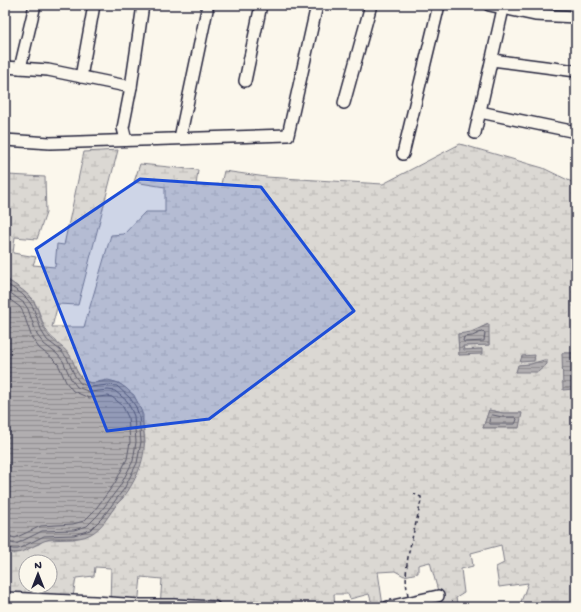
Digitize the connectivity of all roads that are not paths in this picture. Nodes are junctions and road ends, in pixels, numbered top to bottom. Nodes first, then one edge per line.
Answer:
1 (35, 5) edge
2 (94, 5) edge
3 (143, 5) edge
4 (208, 5) edge
5 (261, 5) edge
6 (317, 5) edge
7 (371, 5) edge
8 (439, 5) edge
9 (489, 5) edge
10 (503, 9) junction
11 (576, 17) edge
12 (492, 60) junction
13 (5, 67) edge
14 (20, 68) junction
15 (576, 71) edge
16 (81, 77) junction
17 (244, 81) dead end
18 (131, 87) junction
19 (344, 104) dead end
20 (480, 112) junction
21 (576, 132) edge
22 (475, 133) dead end
23 (180, 138) junction
24 (5, 140) edge
25 (126, 140) junction
26 (404, 154) dead end
27 (438, 596) dead end
28 (5, 598) edge
29 (19, 603) edge
30 (214, 607) edge
31 (388, 607) edge

1 - 14 street
2 - 16 street
3 - 18 street
4 - 23 street
5 - 17 street
6 - 23 street
7 - 19 street
8 - 26 street
9 - 10 street
10 - 11 street
10 - 12 street
12 - 15 street
12 - 20 street
13 - 14 street
14 - 16 street
16 - 18 street
18 - 25 street
20 - 21 street
20 - 22 street
23 - 25 street
24 - 25 street
27 - 31 street
28 - 29 street
29 - 30 street

